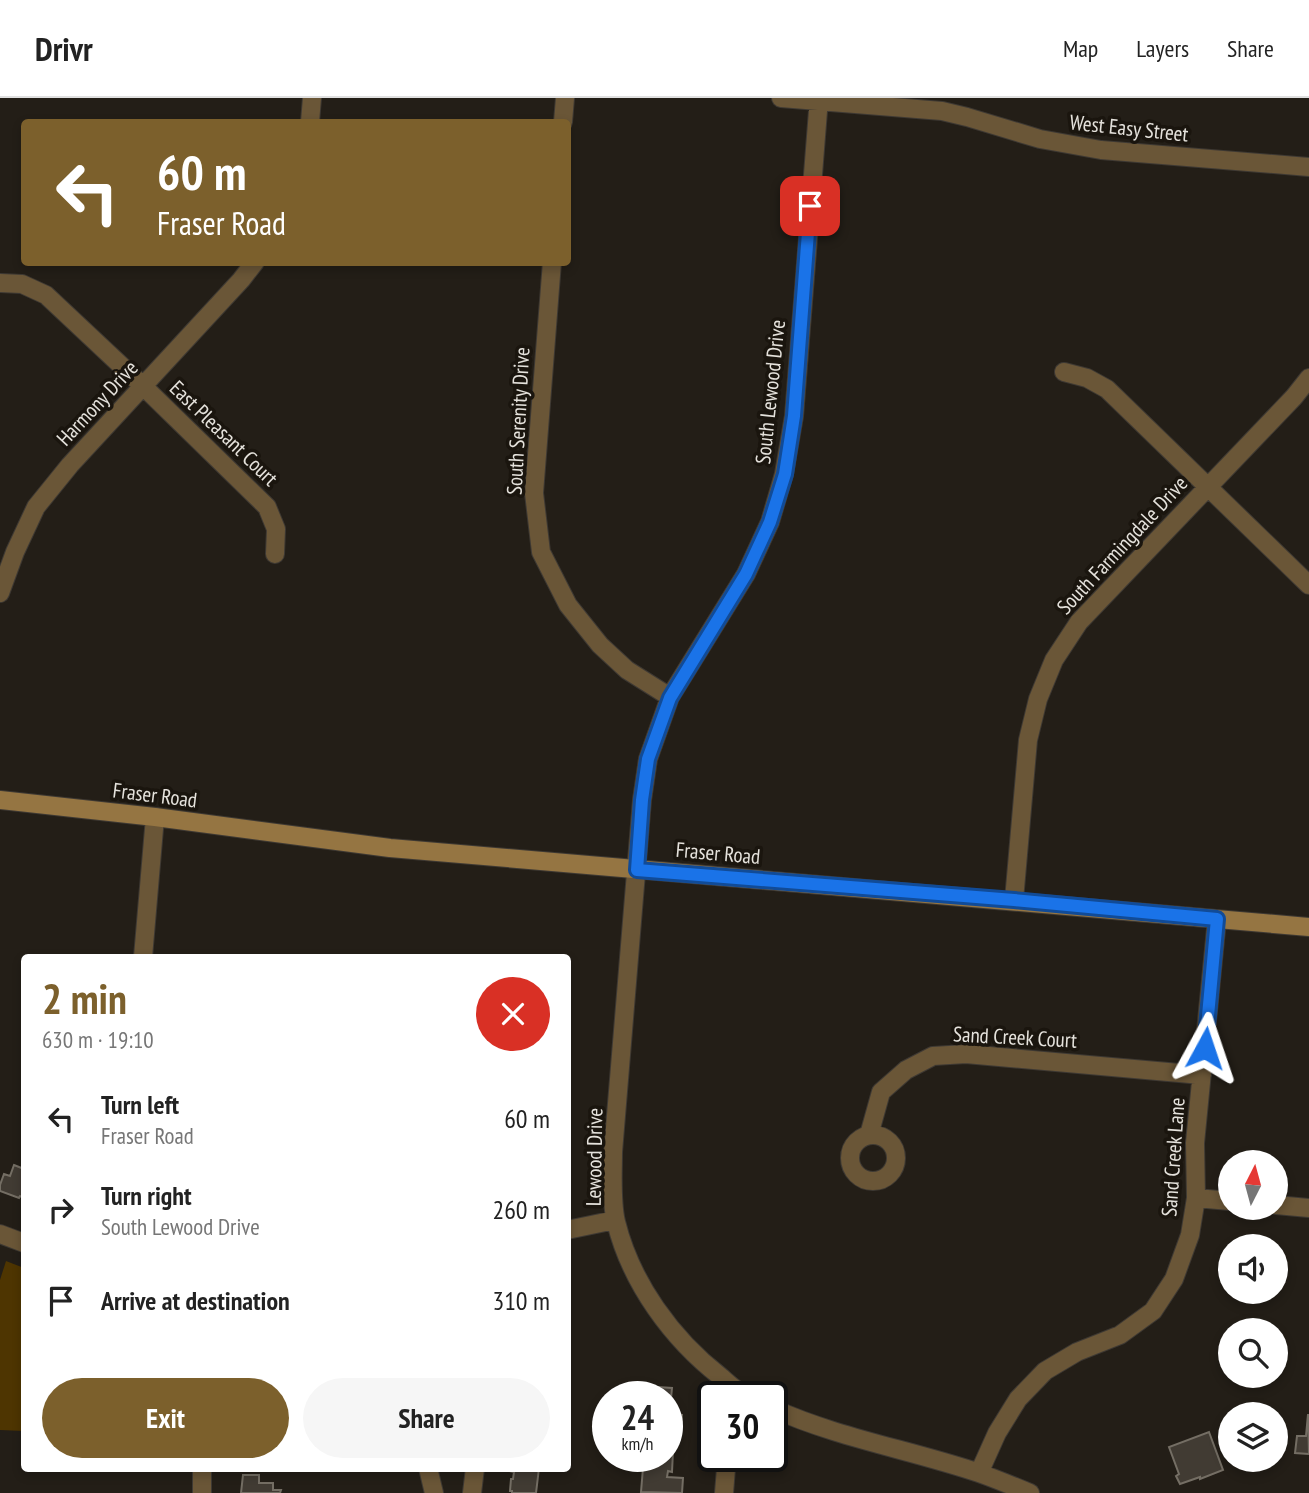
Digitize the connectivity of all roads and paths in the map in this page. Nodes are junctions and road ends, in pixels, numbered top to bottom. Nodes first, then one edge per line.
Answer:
1 (312, 98) edge
2 (565, 98) edge
3 (780, 98) edge
4 (819, 100) edge
5 (310, 119) edge
6 (563, 119) edge
7 (1309, 167) edge
8 (252, 266) edge
9 (552, 266) edge
10 (0, 283) edge
11 (1064, 372) dead end
12 (1309, 378) edge
13 (144, 387) junction
14 (1208, 485) junction
15 (275, 554) dead end
16 (1309, 585) edge
17 (0, 593) edge
18 (670, 698) junction
19 (0, 800) edge
20 (155, 817) junction
21 (637, 870) junction
22 (1014, 900) junction
23 (1217, 919) junction
24 (1309, 927) edge
25 (143, 954) edge
26 (1202, 1075) junction
27 (869, 1135) dead end
28 (1196, 1198) junction
29 (1218, 1200) edge
30 (1288, 1206) edge
31 (1309, 1208) edge
32 (615, 1220) junction
33 (571, 1229) edge
34 (0, 1234) edge
35 (21, 1243) edge
36 (725, 1381) edge
37 (788, 1416) edge
38 (202, 1472) edge
39 (429, 1472) edge
40 (475, 1472) edge
41 (726, 1472) edge
42 (979, 1473) junction
43 (202, 1493) edge
44 (434, 1493) edge
45 (472, 1493) edge
46 (724, 1493) edge
47 (1030, 1493) edge

1 - 5 street
2 - 6 street
3 - 4 street, West Easy Street
4 - 7 street, West Easy Street
4 - 18 street, South Lewood Drive
8 - 13 street, Harmony Drive
9 - 18 street, South Serenity Drive
10 - 13 street, East Pleasant Court
11 - 14 street
12 - 14 street, South Farmingdale Drive
13 - 15 street, East Pleasant Court
13 - 17 street, Harmony Drive
14 - 16 street
14 - 22 street, South Farmingdale Drive
18 - 21 street, South Lewood Drive
19 - 20 street, Fraser Road
20 - 21 street, Fraser Road
20 - 25 street
21 - 22 street, Fraser Road
21 - 32 street, Lewood Drive
22 - 23 street, Fraser Road
23 - 24 street, Fraser Road
23 - 26 street, Sand Creek Lane
26 - 27 street, Sand Creek Court
26 - 28 street, Sand Creek Lane
28 - 29 street
28 - 42 street, Sand Creek Lane
30 - 31 street
32 - 33 street
32 - 36 street, Lewood Drive
34 - 35 street
37 - 42 street
38 - 43 street
39 - 44 street
40 - 45 street
41 - 46 street
42 - 47 street

